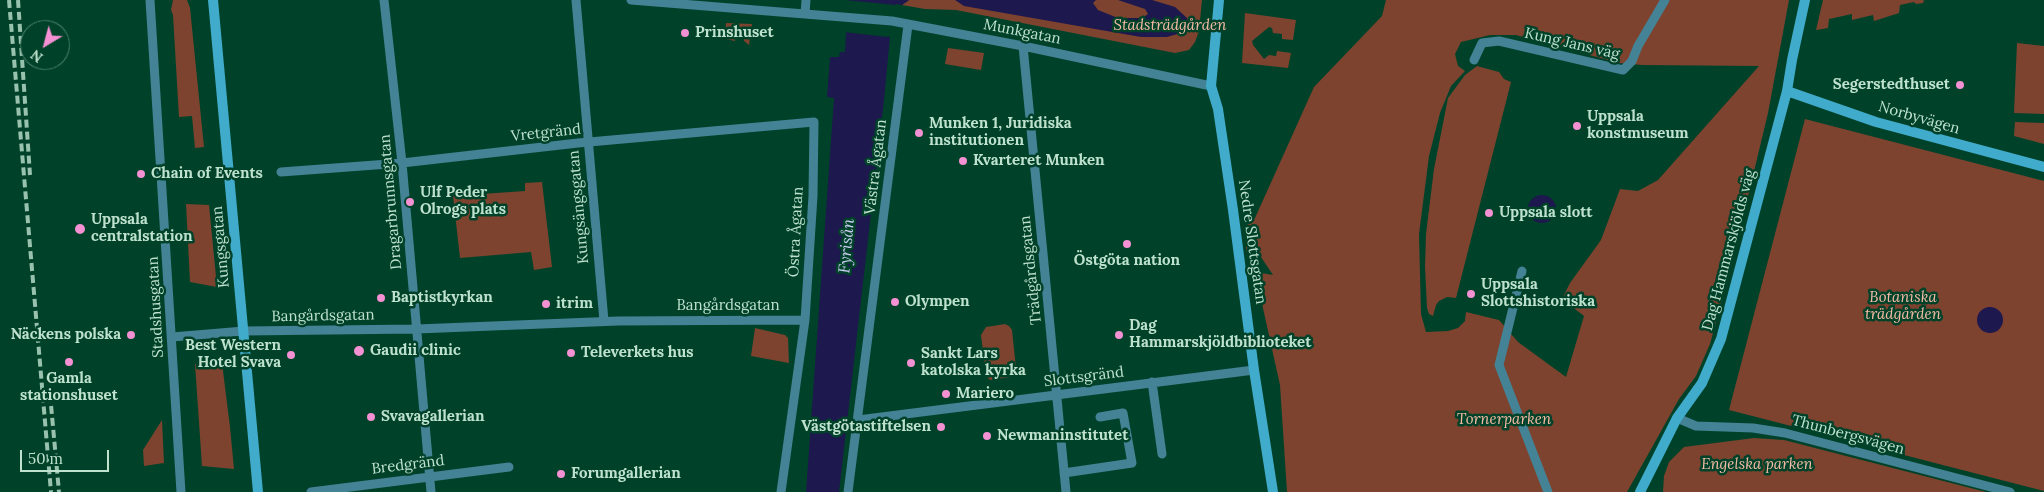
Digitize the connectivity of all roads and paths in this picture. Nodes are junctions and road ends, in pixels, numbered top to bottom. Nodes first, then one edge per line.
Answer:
1 (150, 0) edge
2 (214, 0) edge
3 (384, 0) edge
4 (576, 0) edge
5 (631, 0) edge
6 (806, 0) edge
7 (1219, 0) edge
8 (1665, 0) edge
9 (1805, 0) edge
10 (805, 14) junction
11 (908, 25) junction
12 (1023, 46) junction
13 (1474, 60) dead end
14 (1211, 86) junction
15 (1787, 91) junction
16 (814, 122) joint
17 (587, 142) junction
18 (402, 163) junction
19 (2044, 167) edge
20 (281, 172) dead end
21 (1522, 271) dead end
22 (805, 320) junction
23 (604, 321) junction
24 (417, 329) junction
25 (244, 331) junction
26 (172, 337) junction
27 (1254, 370) junction
28 (1152, 382) junction
29 (1058, 395) junction
30 (1100, 417) dead end
31 (1677, 418) junction
32 (858, 420) junction
33 (1162, 454) dead end
34 (509, 467) dead end
35 (1064, 473) junction
36 (430, 476) junction
37 (181, 492) edge
38 (258, 492) edge
39 (311, 492) edge
40 (431, 492) edge
41 (781, 492) edge
42 (848, 492) edge
43 (1066, 492) edge
44 (1273, 492) edge
45 (1548, 492) edge
46 (1640, 492) edge
47 (2010, 492) edge

1 - 26 street, Stadshusgatan
2 - 25 street, Kungsgatan
3 - 18 street, Dragarbrunnsgatan
4 - 17 street, Kungsängsgatan
5 - 10 street, Munkgatan
6 - 10 street
7 - 14 street
8 - 13 street, Kung Jans väg
9 - 15 street, Dag Hammarskjölds väg
10 - 11 street, Munkgatan
11 - 12 street, Munkgatan
11 - 32 street, Västra Ågatan
12 - 14 street, Munkgatan
12 - 29 street, Trädgårdsgatan
14 - 27 street, Nedre Slottsgatan
15 - 19 street, Norbyvägen
15 - 31 street, Dag Hammarskjölds väg
16 - 17 street, Vretgränd
16 - 22 street, Östra Ågatan
17 - 18 street, Vretgränd
17 - 23 street, Kungsängsgatan
18 - 20 street, Vretgränd
18 - 24 street, Dragarbrunnsgatan
21 - 45 street
22 - 23 street, Bangårdsgatan
22 - 41 street, Östra Ågatan
23 - 24 street, Bangårdsgatan
24 - 25 street, Bangårdsgatan
24 - 36 street, Dragarbrunnsgatan
25 - 26 street, Bangårdsgatan
25 - 38 street, Kungsgatan
26 - 37 street, Stadshusgatan
27 - 28 street, Slottsgränd
27 - 44 street, Nedre Slottsgatan
28 - 29 street, Slottsgränd
28 - 33 street
29 - 32 street, Slottsgränd
29 - 35 street, Trädgårdsgatan
30 - 35 street
31 - 46 street, Dag Hammarskjölds väg
31 - 47 street, Thunbergsvägen
32 - 42 street, Västra Ågatan
34 - 36 street, Bredgränd
35 - 43 street, Trädgårdsgatan
36 - 39 street, Bredgränd
36 - 40 street, Dragarbrunnsgatan

